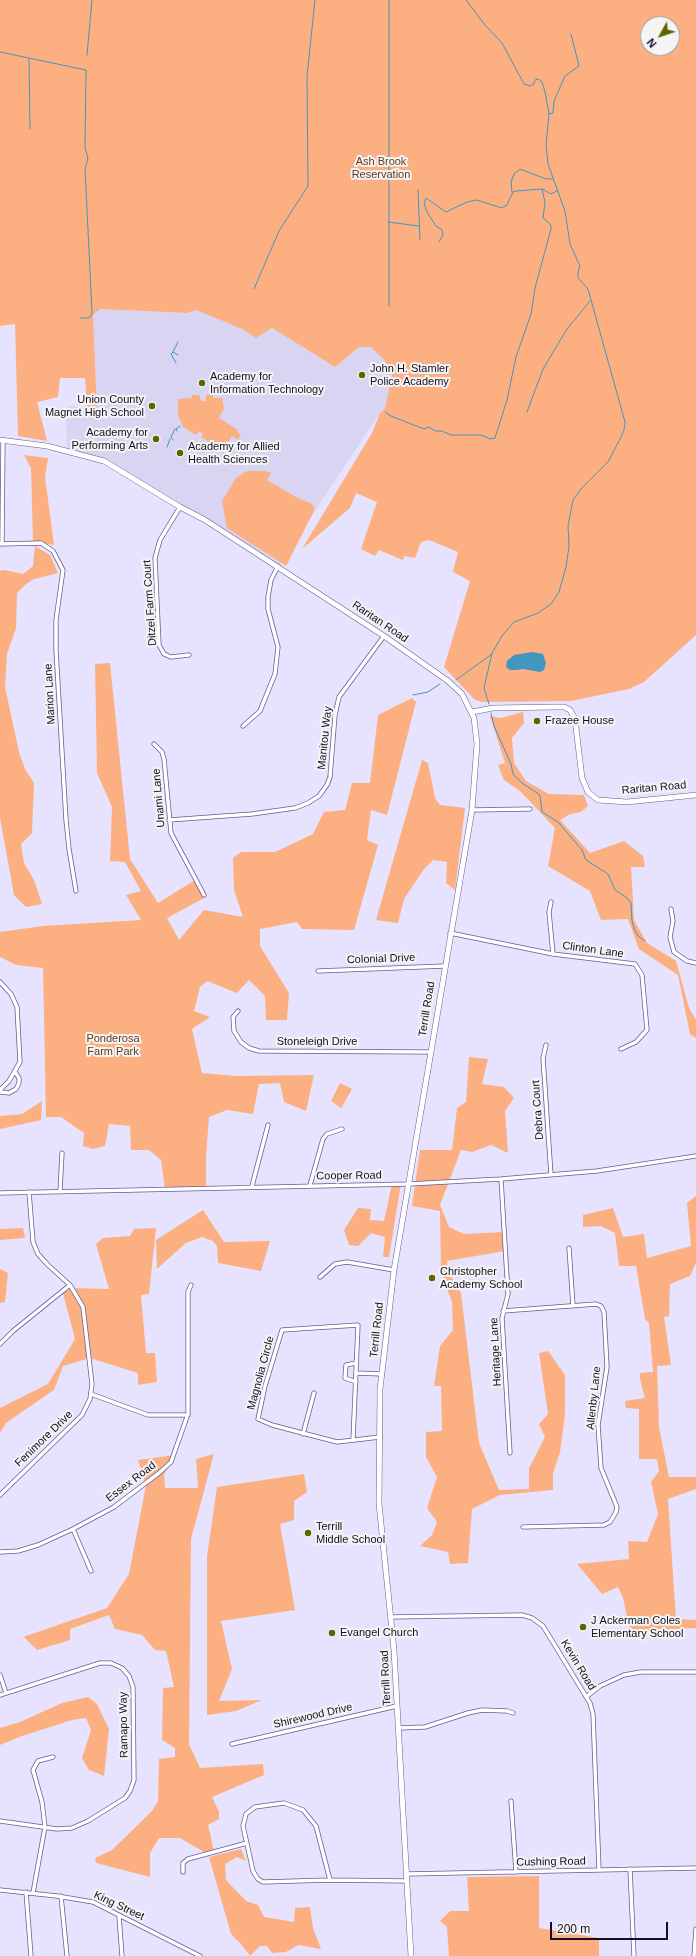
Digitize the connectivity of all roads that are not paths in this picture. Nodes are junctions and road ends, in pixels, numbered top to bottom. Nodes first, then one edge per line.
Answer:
1 (2, 440) edge
2 (180, 507) junction
3 (1, 544) edge
4 (278, 566) junction
5 (384, 636) junction
6 (189, 655) dead end
7 (472, 712) junction
8 (242, 726) dead end
9 (154, 744) dead end
10 (696, 795) edge
11 (530, 809) dead end
12 (472, 810) junction
13 (169, 820) junction
14 (76, 891) dead end
15 (204, 895) dead end
16 (551, 902) dead end
17 (671, 909) dead end
18 (450, 933) junction
19 (553, 954) junction
20 (696, 964) edge
21 (445, 966) junction
22 (318, 971) dead end
23 (0, 982) edge
24 (238, 1011) dead end
25 (546, 1045) dead end
26 (621, 1049) dead end
27 (430, 1052) junction
28 (15, 1072) junction
29 (0, 1091) edge
30 (268, 1125) dead end
31 (342, 1129) dead end
32 (62, 1153) dead end
33 (696, 1156) edge
34 (551, 1175) junction
35 (501, 1179) junction
36 (409, 1184) junction
37 (310, 1185) junction
38 (252, 1186) junction
39 (28, 1192) junction
40 (60, 1192) junction
41 (0, 1193) edge
42 (569, 1248) dead end
43 (394, 1270) junction
44 (320, 1277) dead end
45 (70, 1285) junction
46 (191, 1286) dead end
47 (573, 1306) junction
48 (503, 1311) junction
49 (0, 1344) edge
50 (356, 1362) junction
51 (356, 1373) junction
52 (382, 1374) junction
53 (356, 1382) junction
54 (314, 1393) dead end
55 (91, 1394) junction
56 (188, 1415) junction
57 (303, 1434) junction
58 (380, 1438) junction
59 (353, 1440) junction
60 (510, 1453) dead end
61 (0, 1494) edge
62 (523, 1527) dead end
63 (73, 1529) junction
64 (0, 1552) edge
65 (91, 1571) dead end
66 (391, 1617) junction
67 (696, 1672) edge
68 (0, 1675) edge
69 (6, 1693) junction
70 (0, 1695) edge
71 (586, 1697) junction
72 (397, 1706) junction
73 (513, 1713) dead end
74 (399, 1728) junction
75 (232, 1744) dead end
76 (53, 1756) dead end
77 (511, 1801) dead end
78 (0, 1821) edge
79 (45, 1828) junction
80 (247, 1842) junction
81 (696, 1868) edge
82 (599, 1870) junction
83 (630, 1870) junction
84 (183, 1872) dead end
85 (516, 1872) junction
86 (407, 1874) junction
87 (330, 1880) junction
88 (407, 1880) junction
89 (0, 1890) edge
90 (26, 1892) junction
91 (33, 1893) junction
92 (61, 1896) junction
93 (119, 1916) junction
94 (696, 1929) edge
95 (31, 1956) edge
96 (67, 1956) edge
97 (122, 1956) edge
98 (200, 1956) edge
99 (412, 1956) edge
100 (634, 1956) edge
101 (694, 1956) edge

1 - 2 street, Raritan Road
1 - 3 street
2 - 4 street, Raritan Road
2 - 6 street, Ditzel Farm Court
3 - 14 street, Marion Lane
4 - 5 street, Raritan Road
4 - 8 street
5 - 7 street, Raritan Road
5 - 13 street, Manitou Way
7 - 10 street, Raritan Road
7 - 12 street, Terrill Road
9 - 13 street, Unami Lane
11 - 12 street
12 - 18 street, Terrill Road
13 - 15 street, Unami Lane
16 - 19 street
17 - 20 street
18 - 19 street, Clinton Lane
18 - 21 street, Terrill Road
19 - 26 street, Clinton Lane
21 - 22 street, Colonial Drive
21 - 27 street, Terrill Road
23 - 28 street
24 - 27 street, Stoneleigh Drive
25 - 34 street, Debra Court
27 - 36 street, Terrill Road
28 - 29 street
28 - 29 street
30 - 38 street
31 - 37 street
32 - 40 street
33 - 34 street, Cooper Road
34 - 35 street, Cooper Road
35 - 36 street, Cooper Road
35 - 48 street, Heritage Lane
36 - 37 street, Cooper Road
36 - 43 street, Terrill Road
37 - 38 street, Cooper Road
38 - 40 street, Cooper Road
39 - 40 street, Cooper Road
39 - 41 street, Cooper Road
39 - 45 street, Fenimore Drive
42 - 47 street
43 - 44 street
43 - 52 street, Terrill Road
45 - 49 street
45 - 55 street, Fenimore Drive
46 - 56 street, Essex Road
47 - 48 street, Allenby Lane
47 - 62 street, Allenby Lane
48 - 60 street, Heritage Lane
50 - 51 street
50 - 53 street
50 - 57 street, Magnolia Circle
51 - 52 street
51 - 53 street
52 - 58 street, Terrill Road
53 - 59 street
54 - 57 street
55 - 56 street
55 - 61 street, Fenimore Drive
56 - 63 street, Essex Road
57 - 59 street, Magnolia Circle
58 - 59 street, Magnolia Circle
58 - 66 street, Terrill Road
63 - 64 street, Essex Road
63 - 65 street
66 - 71 street, Kevin Road
66 - 72 street, Terrill Road
67 - 71 street
68 - 69 street
69 - 70 street, Ramapo Way
69 - 79 street, Ramapo Way
71 - 82 street, Kevin Road
72 - 74 street, Terrill Road
72 - 75 street, Shirewood Drive
73 - 74 street
74 - 86 street, Terrill Road
76 - 79 street
77 - 85 street
78 - 79 street, Ramapo Way
79 - 91 street
80 - 84 street
80 - 87 street
80 - 87 street
81 - 83 street, Cushing Road
82 - 83 street, Cushing Road
82 - 85 street, Cushing Road
83 - 100 street
85 - 86 street, Cushing Road
86 - 88 street, Terrill Road
87 - 88 street
88 - 99 street, Terrill Road
89 - 90 street, King Street
90 - 91 street, King Street
90 - 95 street
91 - 92 street, King Street
92 - 93 street, King Street
92 - 96 street
93 - 97 street
93 - 98 street, King Street
94 - 101 street

